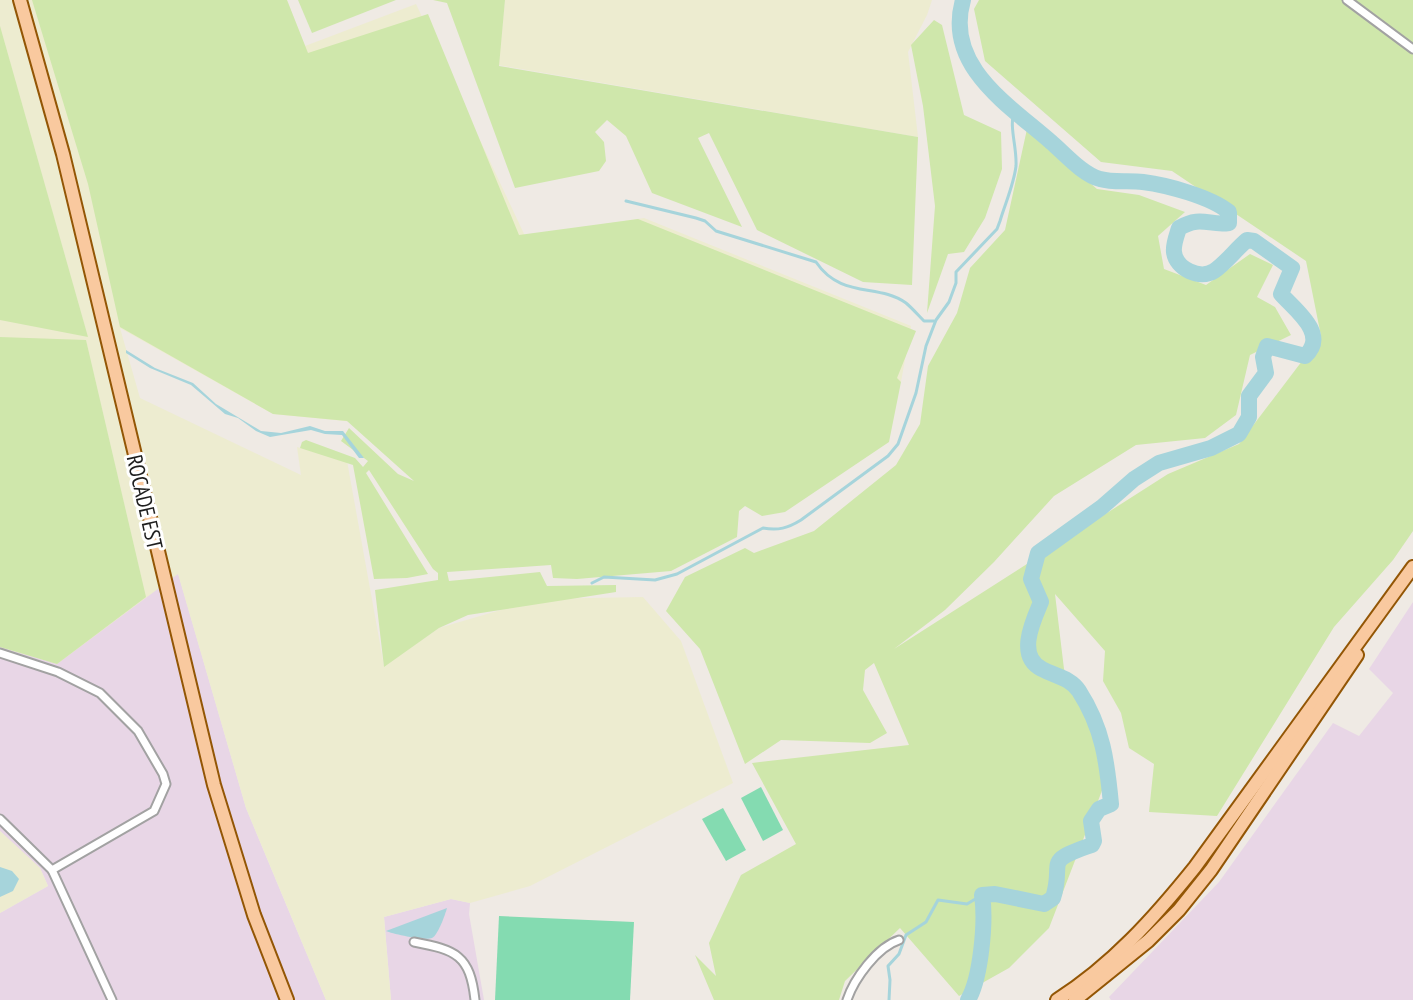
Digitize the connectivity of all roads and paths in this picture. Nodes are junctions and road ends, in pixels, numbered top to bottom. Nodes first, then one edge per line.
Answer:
1 (20, 0) edge
2 (1347, 0) edge
3 (1413, 49) edge
4 (1413, 567) edge
5 (0, 653) edge
6 (0, 819) edge
7 (52, 870) junction
8 (899, 940) dead end
9 (414, 942) dead end
10 (112, 1000) edge
11 (287, 1000) edge
12 (475, 1000) edge
13 (847, 1000) edge
14 (1057, 1000) edge
15 (1075, 1000) edge

1 - 11 main road, ROCADE EST
2 - 3 street
4 - 14 main road
4 - 15 main road
5 - 7 street
6 - 7 street
7 - 10 street
8 - 13 street
9 - 12 street

